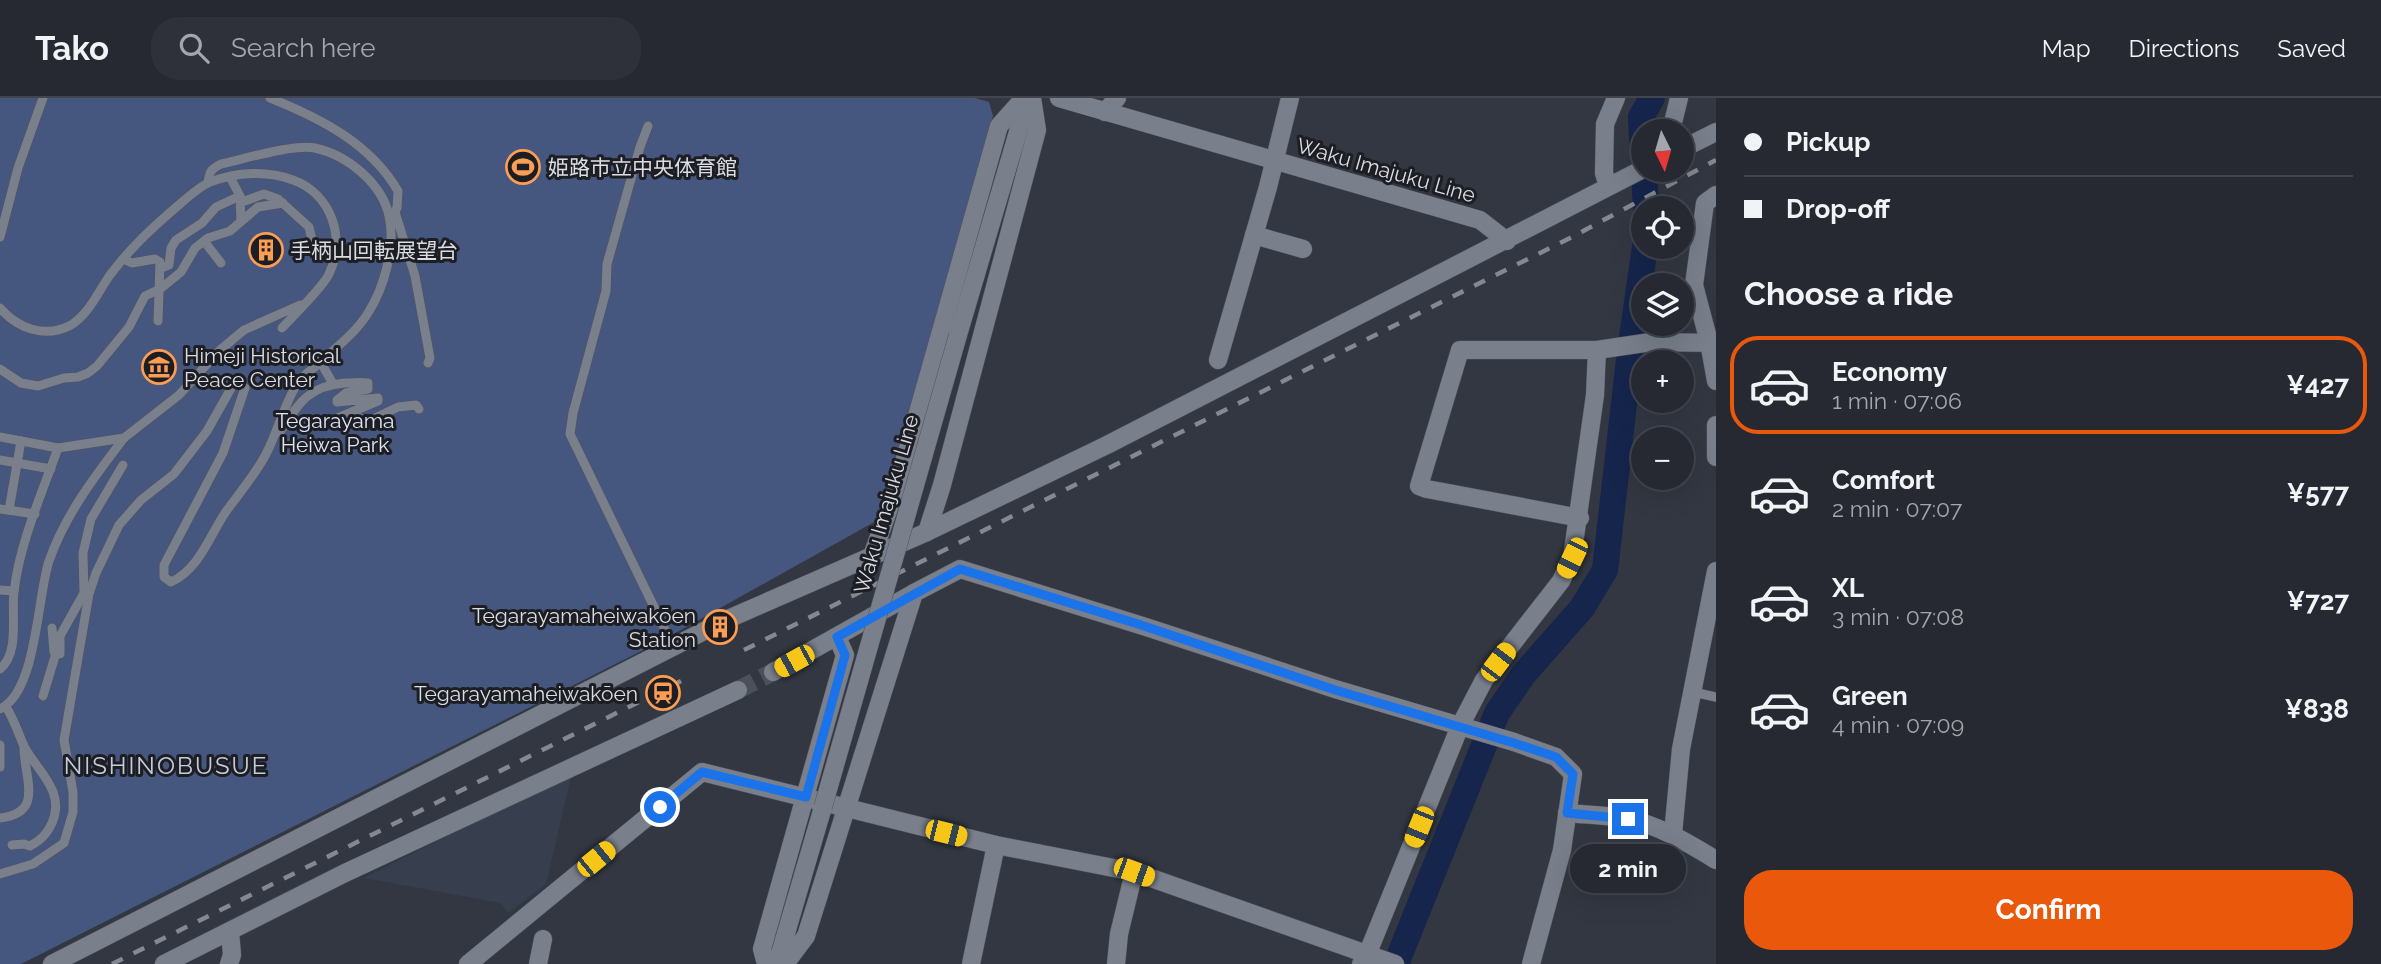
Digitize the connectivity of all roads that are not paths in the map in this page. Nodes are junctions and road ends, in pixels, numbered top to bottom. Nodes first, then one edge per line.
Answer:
1 (43, 98) edge
2 (270, 98) edge
3 (1028, 98) edge
4 (1059, 98) edge
5 (1290, 98) edge
6 (1616, 98) edge
7 (1679, 98) edge
8 (1111, 105) edge
9 (1674, 119) edge
10 (648, 126) dead end
11 (1716, 132) edge
12 (1694, 143) edge
13 (1273, 161) junction
14 (1631, 175) edge
15 (230, 177) junction
16 (208, 183) junction
17 (1608, 186) junction
18 (1716, 195) edge
19 (241, 199) junction
20 (283, 203) junction
21 (393, 216) junction
22 (242, 221) junction
23 (1254, 235) junction
24 (0, 237) edge
25 (204, 241) junction
26 (1507, 241) junction
27 (314, 249) dead end
28 (1303, 249) dead end
29 (123, 259) junction
30 (221, 263) dead end
31 (161, 268) junction
32 (160, 289) junction
33 (304, 303) junction
34 (0, 308) edge
35 (158, 321) dead end
36 (282, 328) dead end
37 (1713, 343) edge
38 (1597, 350) junction
39 (1218, 360) dead end
40 (320, 361) junction
41 (428, 363) dead end
42 (0, 369) edge
43 (1716, 381) edge
44 (333, 384) junction
45 (419, 409) dead end
46 (1716, 425) edge
47 (0, 437) edge
48 (124, 438) junction
49 (21, 441) junction
50 (58, 448) junction
51 (266, 454) junction
52 (1716, 457) edge
53 (0, 460) edge
54 (17, 463) junction
55 (123, 465) dead end
56 (51, 469) junction
57 (5, 510) edge
58 (35, 514) junction
59 (1580, 518) junction
60 (927, 532) junction
61 (873, 556) junction
62 (1716, 571) edge
63 (0, 590) edge
64 (14, 592) junction
65 (914, 593) junction
66 (86, 594) junction
67 (728, 619) dead end
68 (52, 628) dead end
69 (708, 629) dead end
70 (837, 637) junction
71 (671, 642) junction
72 (56, 653) junction
73 (0, 669) edge
74 (773, 672) tunnel mouth
75 (738, 690) tunnel mouth
76 (1693, 692) junction
77 (43, 696) dead end
78 (1716, 696) edge
79 (3, 708) edge
80 (1460, 726) junction
81 (0, 745) edge
82 (24, 746) junction
83 (0, 767) edge
84 (806, 797) junction
85 (847, 808) junction
86 (1567, 813) junction
87 (0, 818) edge
88 (1672, 834) junction
89 (12, 845) dead end
90 (996, 845) junction
91 (1716, 860) edge
92 (1134, 872) junction
93 (0, 874) edge
94 (230, 931) junction
95 (543, 939) dead end
96 (1364, 959) edge
97 (52, 964) edge
98 (164, 964) edge
99 (229, 964) edge
100 (468, 964) edge
101 (538, 964) edge
102 (766, 964) edge
103 (777, 964) edge
104 (785, 964) edge
105 (971, 964) edge
106 (1116, 964) edge
107 (1395, 964) edge
108 (1531, 964) edge

1 - 24 lane
2 - 21 lane
3 - 60 street
3 - 61 street
3 - 103 street, Waku Imajuku Line, bridge
4 - 8 street, Waku Imajuku Line
5 - 13 street
6 - 17 street
7 - 9 street
8 - 13 street, Waku Imajuku Line
10 - 71 lane
11 - 12 street
13 - 23 street
13 - 26 street, Waku Imajuku Line
14 - 17 street
15 - 16 lane
15 - 19 lane
15 - 33 lane
16 - 21 lane
16 - 29 lane
17 - 26 street
18 - 37 street
19 - 20 lane
19 - 22 lane
19 - 31 lane
20 - 22 lane
20 - 27 lane
21 - 40 lane
21 - 41 lane
22 - 25 lane
23 - 28 street
23 - 39 street
25 - 30 lane
25 - 32 lane
26 - 60 street
29 - 31 lane
29 - 34 lane
31 - 32 lane
32 - 35 lane
32 - 42 lane
33 - 36 lane
33 - 48 lane
37 - 38 street
37 - 43 street
38 - 59 street
38 - 59 street
40 - 44 lane
40 - 51 lane
44 - 45 lane
44 - 51 lane
46 - 52 street
47 - 49 lane
48 - 50 lane
48 - 79 lane
49 - 50 lane
49 - 54 lane
50 - 56 lane
51 - 66 lane
53 - 54 lane
54 - 56 lane
54 - 57 lane
55 - 66 lane
56 - 58 lane
57 - 58 lane
58 - 64 lane
59 - 80 street
60 - 61 street
61 - 67 street
62 - 76 street
63 - 64 lane
64 - 73 lane
65 - 70 street
65 - 80 street
65 - 85 street
66 - 72 lane
66 - 93 lane
68 - 72 lane
69 - 71 street
70 - 74 street
70 - 84 street
71 - 97 street
72 - 77 lane
75 - 94 street
76 - 78 lane
76 - 88 street
79 - 82 lane
80 - 86 street
80 - 96 street
81 - 83 lane
82 - 87 lane
82 - 89 lane
84 - 85 street
84 - 100 street
84 - 102 street
85 - 90 street
85 - 104 street
86 - 88 street
86 - 108 street
88 - 91 street
90 - 92 street
90 - 105 street
92 - 96 street
92 - 106 street
94 - 98 street
94 - 99 street
95 - 101 street
96 - 107 street

